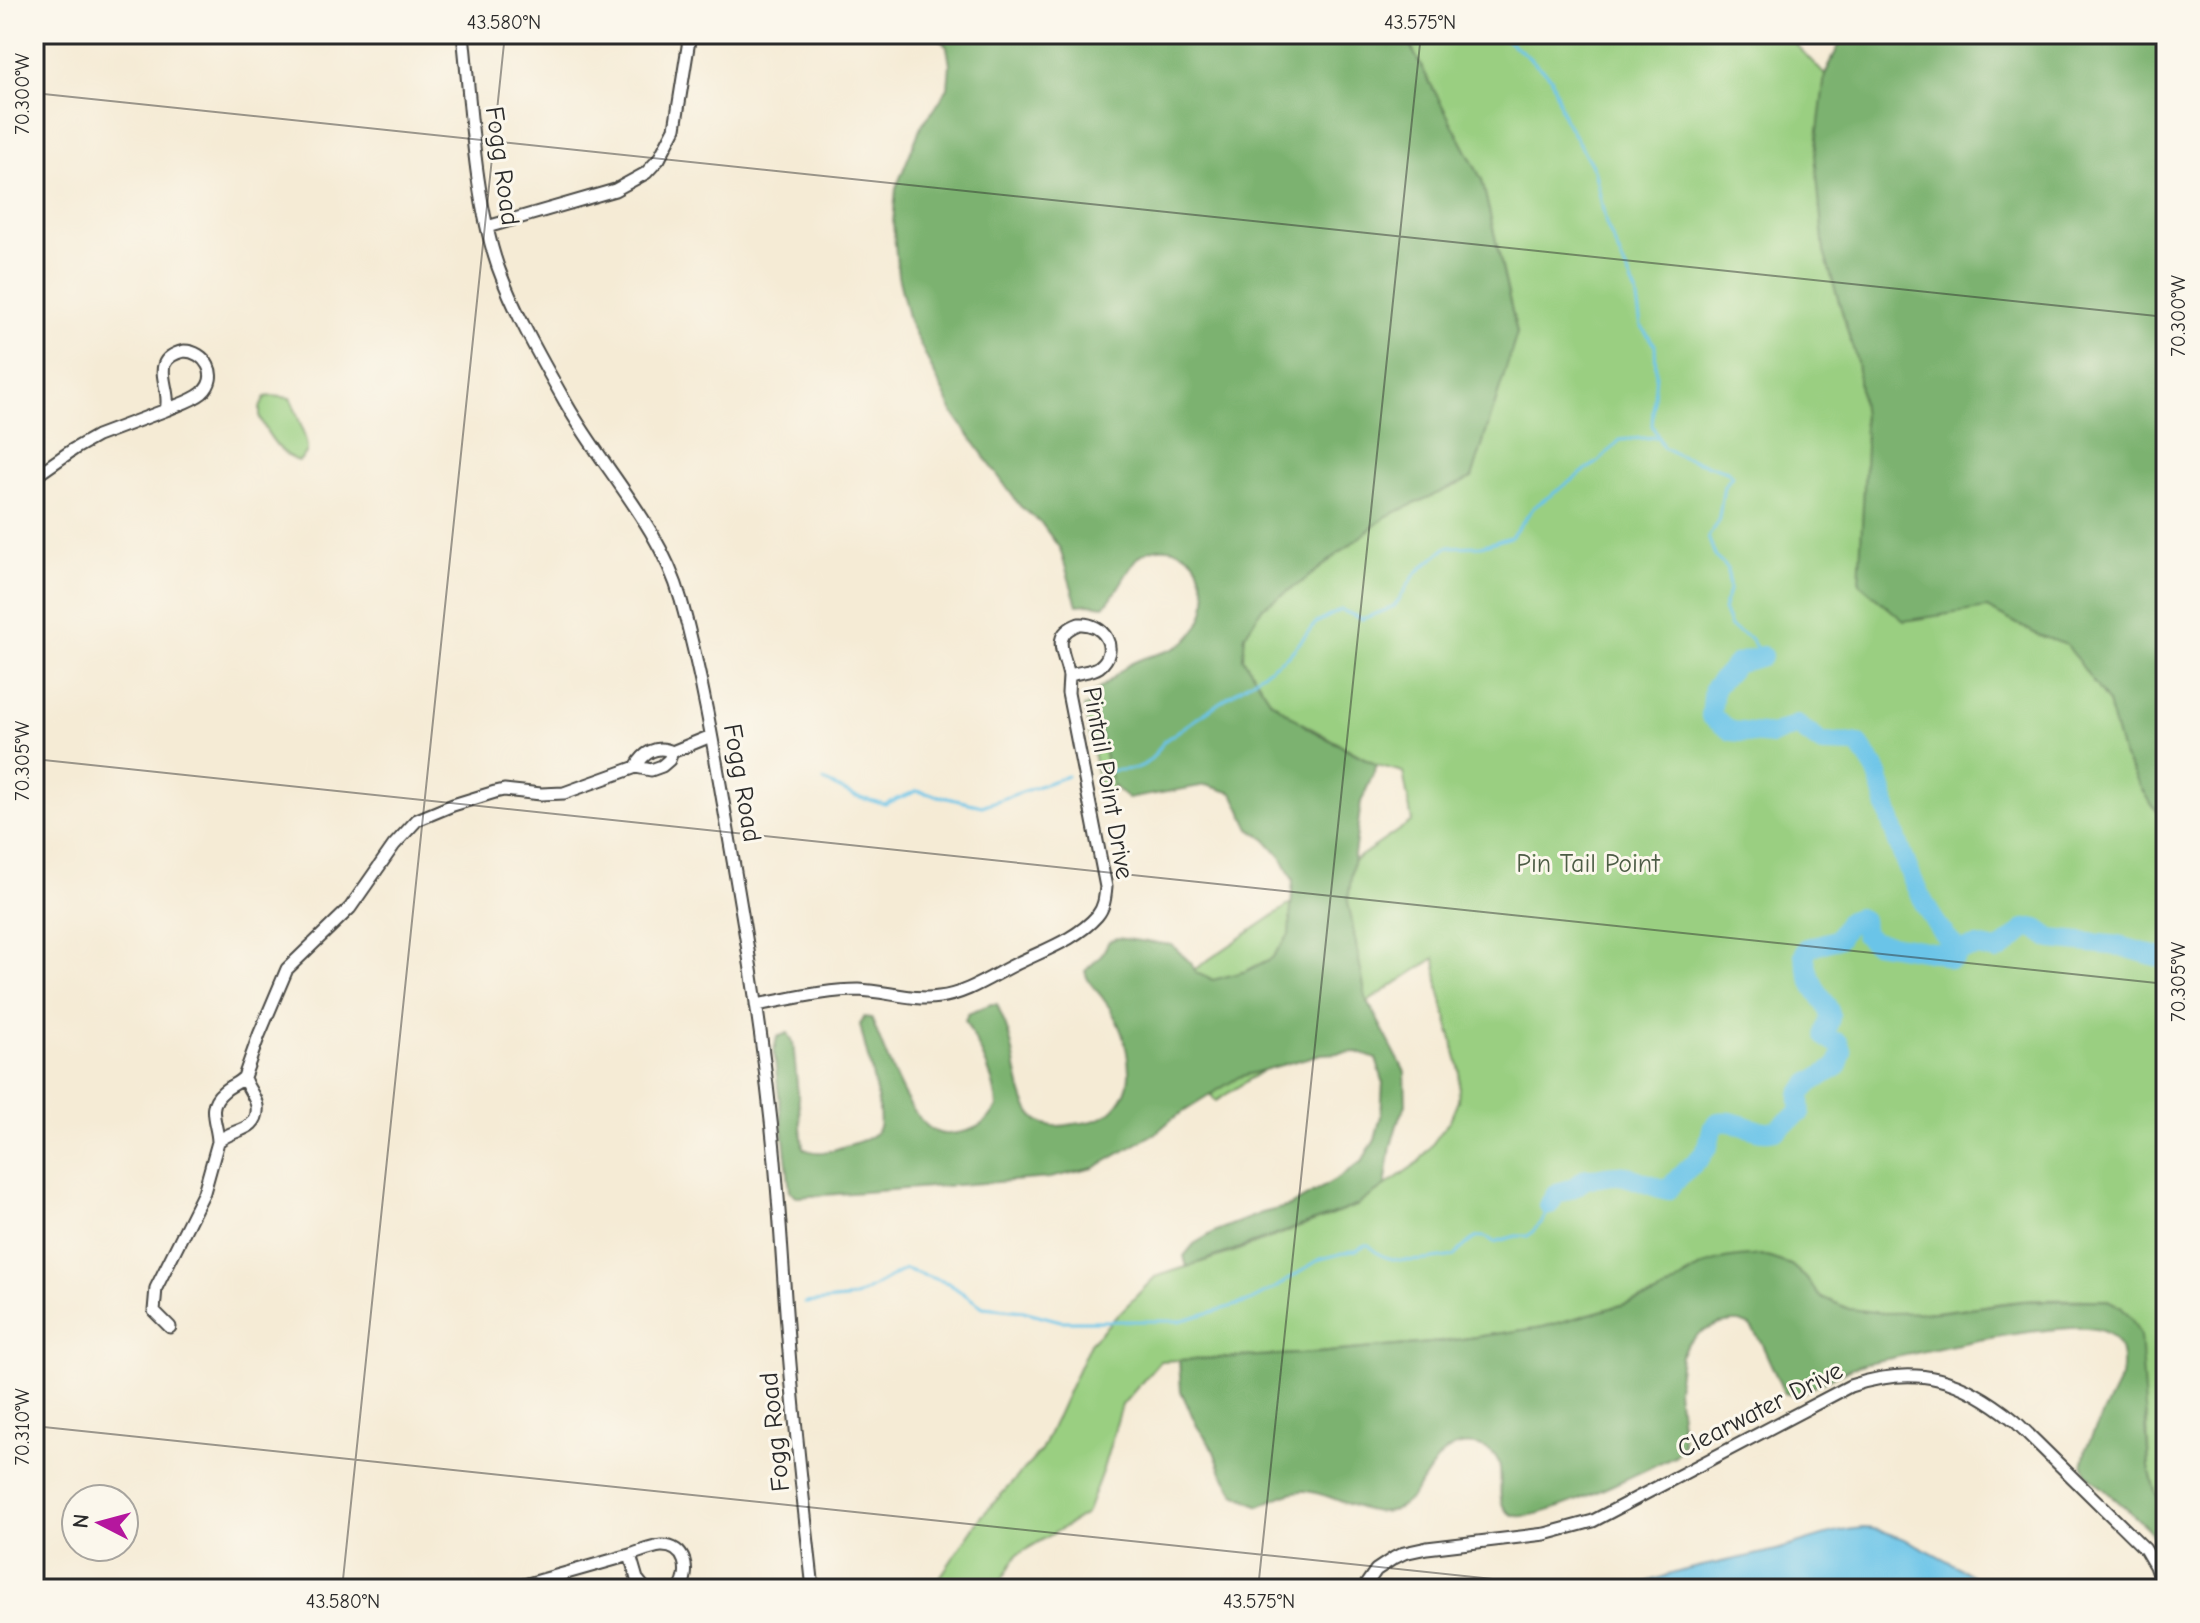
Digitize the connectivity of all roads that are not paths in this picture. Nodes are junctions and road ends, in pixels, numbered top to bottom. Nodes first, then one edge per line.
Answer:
1 (463, 34) edge
2 (690, 34) edge
3 (487, 227) junction
4 (166, 410) junction
5 (34, 477) edge
6 (1069, 676) junction
7 (711, 736) junction
8 (756, 1005) junction
9 (244, 1077) junction
10 (218, 1142) junction
11 (170, 1327) dead end
12 (630, 1555) junction
13 (510, 1589) edge
14 (645, 1589) edge
15 (680, 1589) edge
16 (813, 1589) edge
17 (1363, 1589) edge
18 (2163, 1589) edge

1 - 3 street, Fogg Road
2 - 3 street
3 - 7 street, Fogg Road
4 - 4 street
4 - 5 street
6 - 6 street, Pintail Point Drive
6 - 8 street, Pintail Point Drive
7 - 8 street, Fogg Road
7 - 9 street
8 - 16 street, Fogg Road
9 - 10 street
9 - 10 street
10 - 11 street
12 - 13 street
12 - 14 street
12 - 15 street
17 - 18 street, Clearwater Drive

